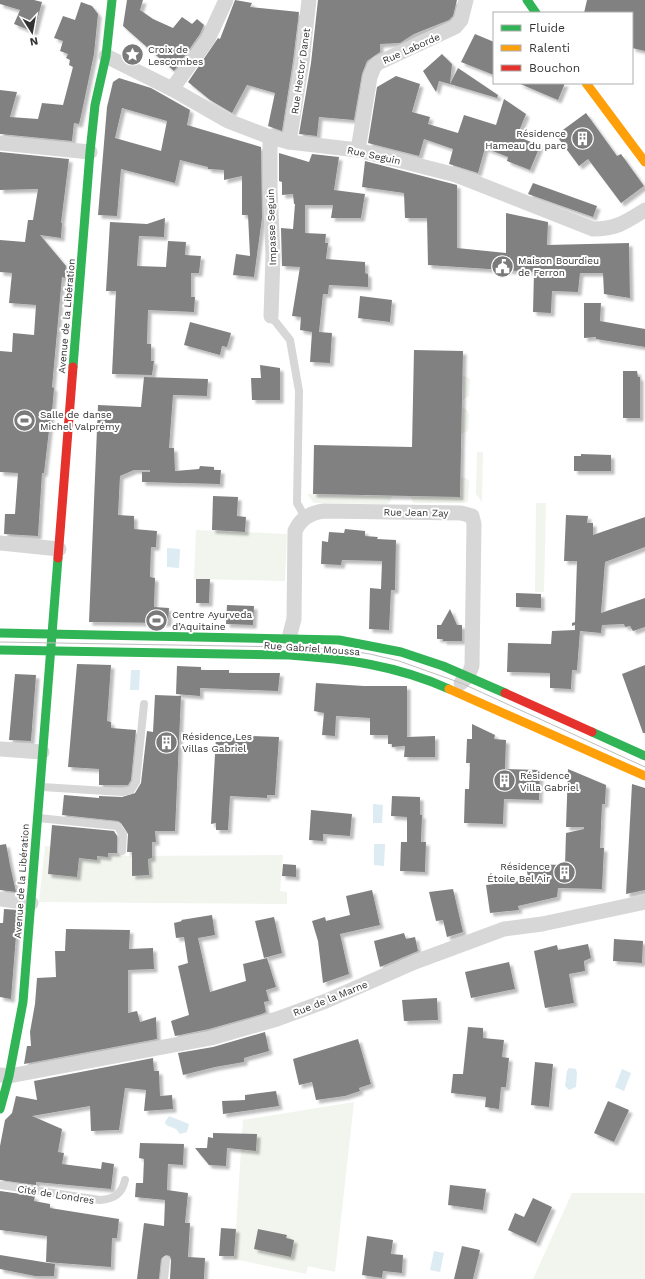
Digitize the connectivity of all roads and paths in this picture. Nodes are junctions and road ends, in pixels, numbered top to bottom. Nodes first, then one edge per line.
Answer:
1 (226, 0) edge
2 (309, 0) edge
3 (466, 0) edge
4 (526, 0) edge
5 (109, 1) edge
6 (535, 12) edge
7 (106, 56) junction
8 (587, 84) edge
9 (172, 89) junction
10 (270, 138) junction
11 (289, 142) junction
12 (0, 143) edge
13 (358, 150) junction
14 (90, 152) junction
15 (645, 162) edge
16 (645, 210) edge
17 (271, 316) joint
18 (305, 517) junction
19 (0, 543) edge
20 (59, 549) junction
21 (0, 633) edge
22 (51, 634) junction
23 (289, 638) junction
24 (0, 650) edge
25 (50, 651) junction
26 (468, 676) junction
27 (452, 689) junction
28 (144, 704) dead end
29 (0, 749) edge
30 (42, 752) junction
31 (645, 756) edge
32 (645, 776) edge
33 (39, 787) junction
34 (36, 817) junction
35 (122, 851) dead end
36 (0, 899) edge
37 (645, 902) edge
38 (31, 903) junction
39 (4, 1076) edge
40 (0, 1109) edge
41 (125, 1180) dead end
42 (0, 1185) edge
43 (166, 1260) dead end
44 (164, 1279) edge

1 - 9 street
2 - 11 street, Rue Hector Danet
3 - 13 street, Rue Laborde
4 - 6 street
5 - 7 street, Avenue de la Libération
7 - 9 street, Rue Seguin
7 - 14 street, Avenue de la Libération
8 - 15 street
9 - 10 street, Rue Seguin
10 - 11 street, Rue Seguin
10 - 17 street, Impasse Seguin
11 - 13 street, Rue Seguin
12 - 14 street
13 - 16 street, Rue Seguin
14 - 20 street, Avenue de la Libération
17 - 18 lane
18 - 23 street
18 - 26 street, Rue Jean Zay
19 - 20 street
20 - 22 street, Avenue de la Libération
21 - 22 street, Rue Gabriel Moussa
22 - 23 street, Rue Gabriel Moussa
22 - 25 street, Avenue de la Libération
23 - 26 street, Rue Gabriel Moussa
24 - 25 street, Rue Gabriel Moussa
25 - 27 street, Rue Gabriel Moussa
25 - 30 street, Avenue de la Libération
26 - 27 street
26 - 31 street, Rue Gabriel Moussa
27 - 32 street, Rue Gabriel Moussa
28 - 33 lane
29 - 30 street
30 - 33 street, Avenue de la Libération
33 - 34 street, Avenue de la Libération
34 - 35 lane
34 - 38 street, Avenue de la Libération
36 - 38 street
37 - 39 street, Rue de la Marne
38 - 39 street, Avenue de la Libération
39 - 40 street, Avenue de la Libération
41 - 42 lane, Cité de Londres
43 - 44 lane

